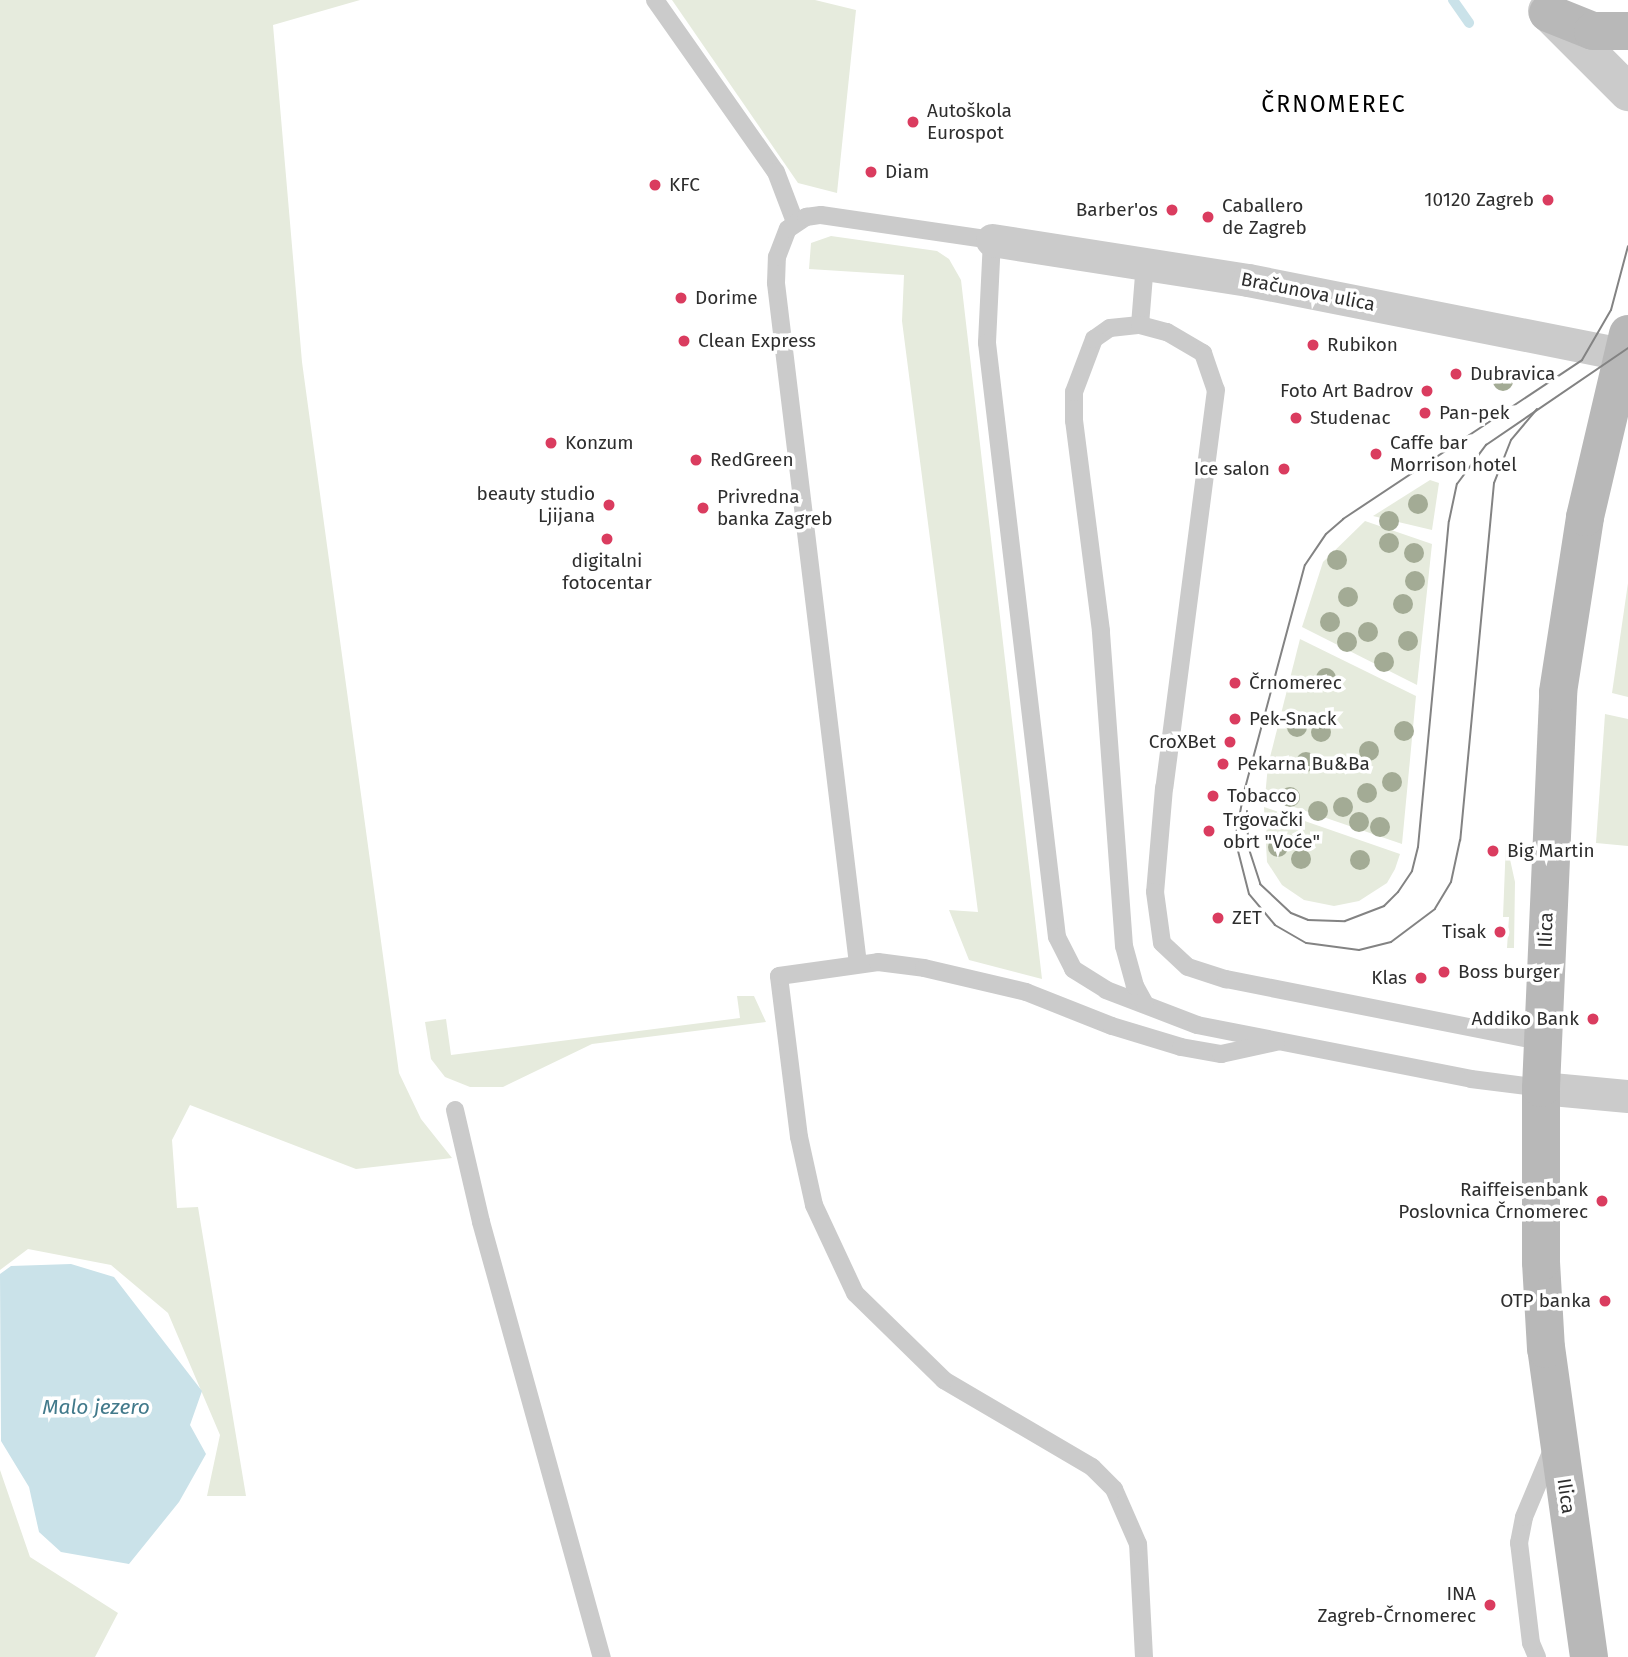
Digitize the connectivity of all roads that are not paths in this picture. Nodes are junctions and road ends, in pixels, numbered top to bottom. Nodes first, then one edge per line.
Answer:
1 (655, 0) edge
2 (1542, 6) edge
3 (1628, 31) edge
4 (1628, 92) edge
5 (795, 222) junction
6 (992, 240) junction
7 (1145, 263) junction
8 (1140, 325) junction
9 (1625, 344) edge
10 (858, 964) junction
11 (1145, 1004) junction
12 (1276, 1042) junction
13 (1543, 1042) junction
14 (1541, 1088) junction
15 (1628, 1096) edge
16 (455, 1110) dead end
17 (1557, 1437) junction
18 (602, 1657) edge
19 (1144, 1657) edge
20 (1537, 1657) edge
21 (1589, 1657) edge

1 - 5 lane
2 - 3 main road
2 - 4 street
5 - 6 lane
5 - 10 lane
6 - 7 street, Bračunova ulica
6 - 11 lane
7 - 8 lane
7 - 9 street, Bračunova ulica
8 - 11 lane
8 - 13 lane
9 - 13 main road, Ilica
10 - 12 lane
10 - 19 lane
11 - 12 lane
12 - 14 lane
13 - 14 main road, Ilica
14 - 15 street
14 - 17 main road, Ilica
16 - 18 lane
17 - 20 lane
17 - 21 main road, Ilica

